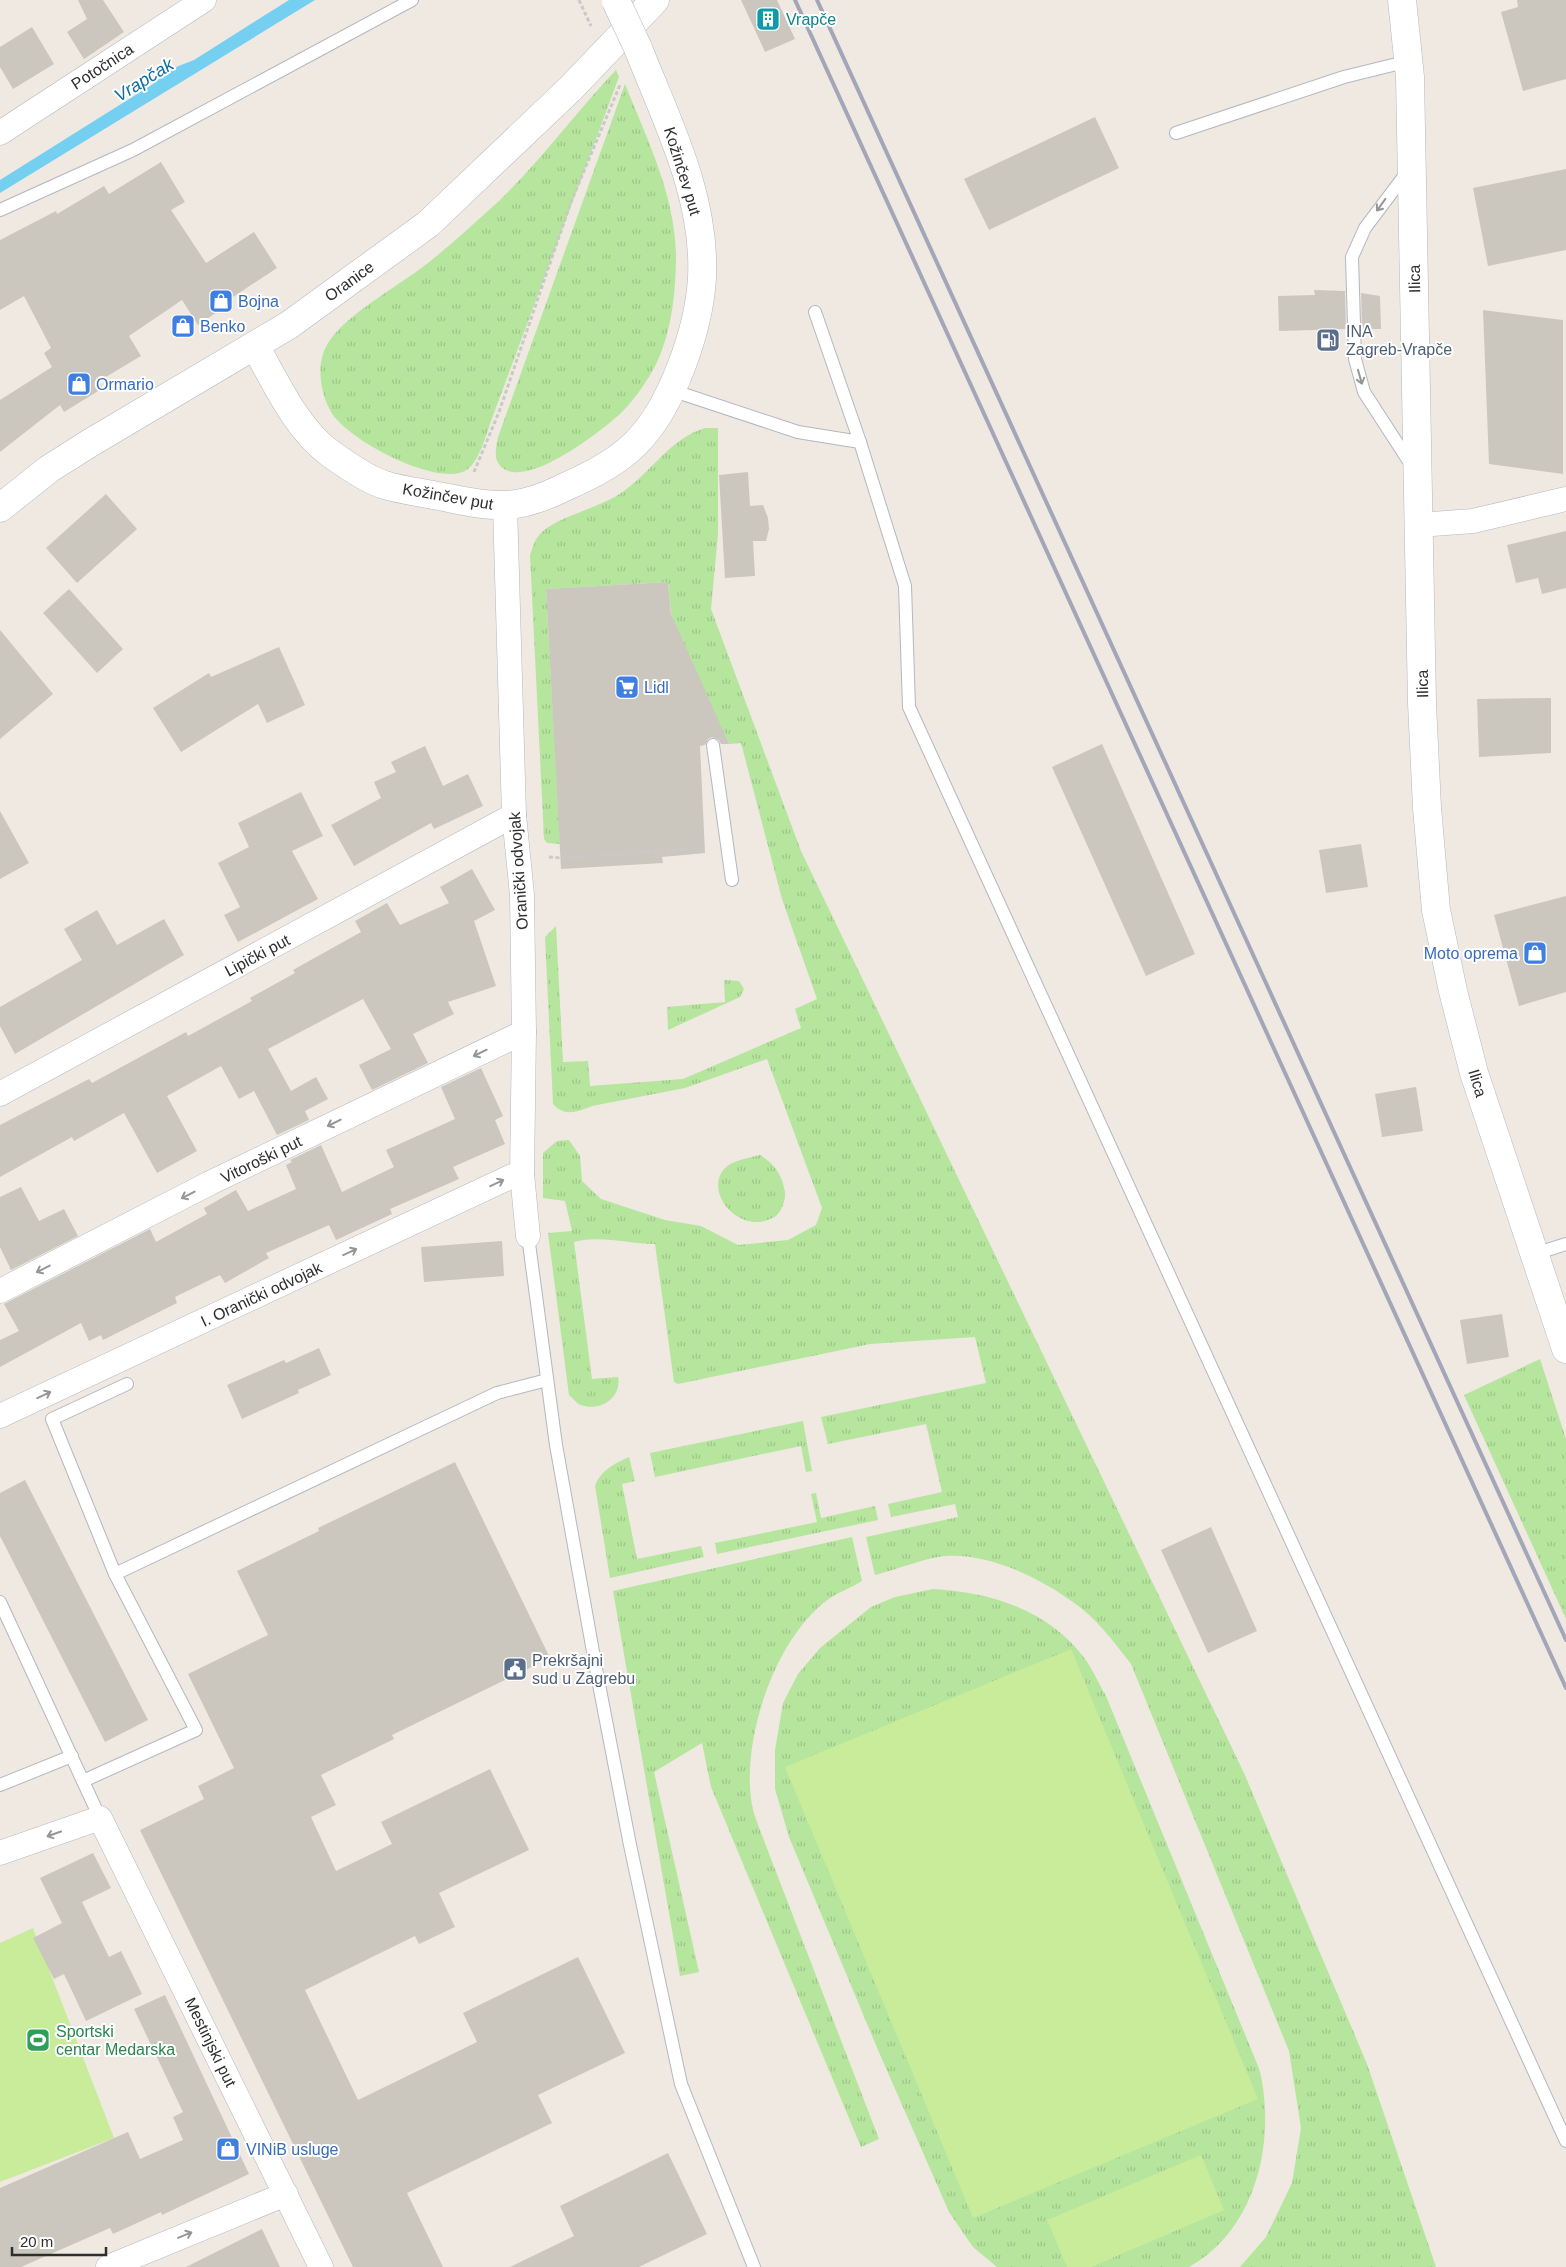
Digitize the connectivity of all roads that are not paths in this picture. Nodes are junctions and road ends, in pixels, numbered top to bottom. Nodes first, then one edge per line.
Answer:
1 (204, 0) edge
2 (412, 0) edge
3 (616, 0) edge
4 (655, 0) edge
5 (1402, 0) edge
6 (1409, 61) junction
7 (0, 133) edge
8 (1176, 133) dead end
9 (1412, 167) junction
10 (0, 210) edge
11 (815, 312) dead end
12 (255, 346) junction
13 (670, 390) junction
14 (860, 442) junction
15 (1417, 474) junction
16 (1566, 499) edge
17 (505, 506) junction
18 (0, 508) edge
19 (1419, 525) junction
20 (713, 745) dead end
21 (514, 815) junction
22 (732, 880) dead end
23 (524, 1032) junction
24 (0, 1094) edge
25 (522, 1174) junction
26 (528, 1236) joint
27 (1566, 1244) edge
28 (1534, 1254) junction
29 (0, 1291) edge
30 (1566, 1349) edge
31 (548, 1380) junction
32 (127, 1384) dead end
33 (0, 1416) edge
34 (115, 1574) junction
35 (0, 1602) edge
36 (72, 1756) junction
37 (83, 1782) junction
38 (0, 1785) edge
39 (100, 1818) junction
40 (0, 1853) edge
41 (1566, 2141) edge
42 (286, 2194) junction
43 (108, 2267) edge
44 (321, 2267) edge
45 (754, 2267) edge

1 - 7 street, Potočnica
2 - 10 lane
3 - 13 main road, Kožinčev put, bridge
4 - 12 main road, Oranice
5 - 6 main road, Ilica
6 - 8 lane
6 - 9 main road, Ilica
9 - 15 main road, Ilica
9 -> 15 lane
11 - 14 lane
12 - 17 main road, Kožinčev put
12 - 18 main road, Oranice
13 - 14 lane
13 - 17 main road, Kožinčev put
14 - 41 lane
15 - 19 main road, Ilica
16 - 19 street
17 - 21 street, Oranički odvojak
19 - 28 main road, Ilica
20 - 22 lane
21 - 23 street, Oranički odvojak
21 - 24 street, Lipički put
23 - 25 street, Oranički odvojak
23 -> 29 street, Vitoroški put
25 - 26 street, Oranički odvojak
33 -> 25 street, I. Oranički odvojak
26 - 31 lane
27 - 28 lane
28 - 30 main road, Ilica
31 - 34 lane
31 - 45 lane
32 - 34 lane
34 - 37 lane
35 - 36 lane
36 - 37 lane
36 - 38 lane
37 - 39 lane
39 -> 40 street
39 - 42 street, Mestinjski put
43 -> 42 street
42 - 44 street, Mestinjski put

